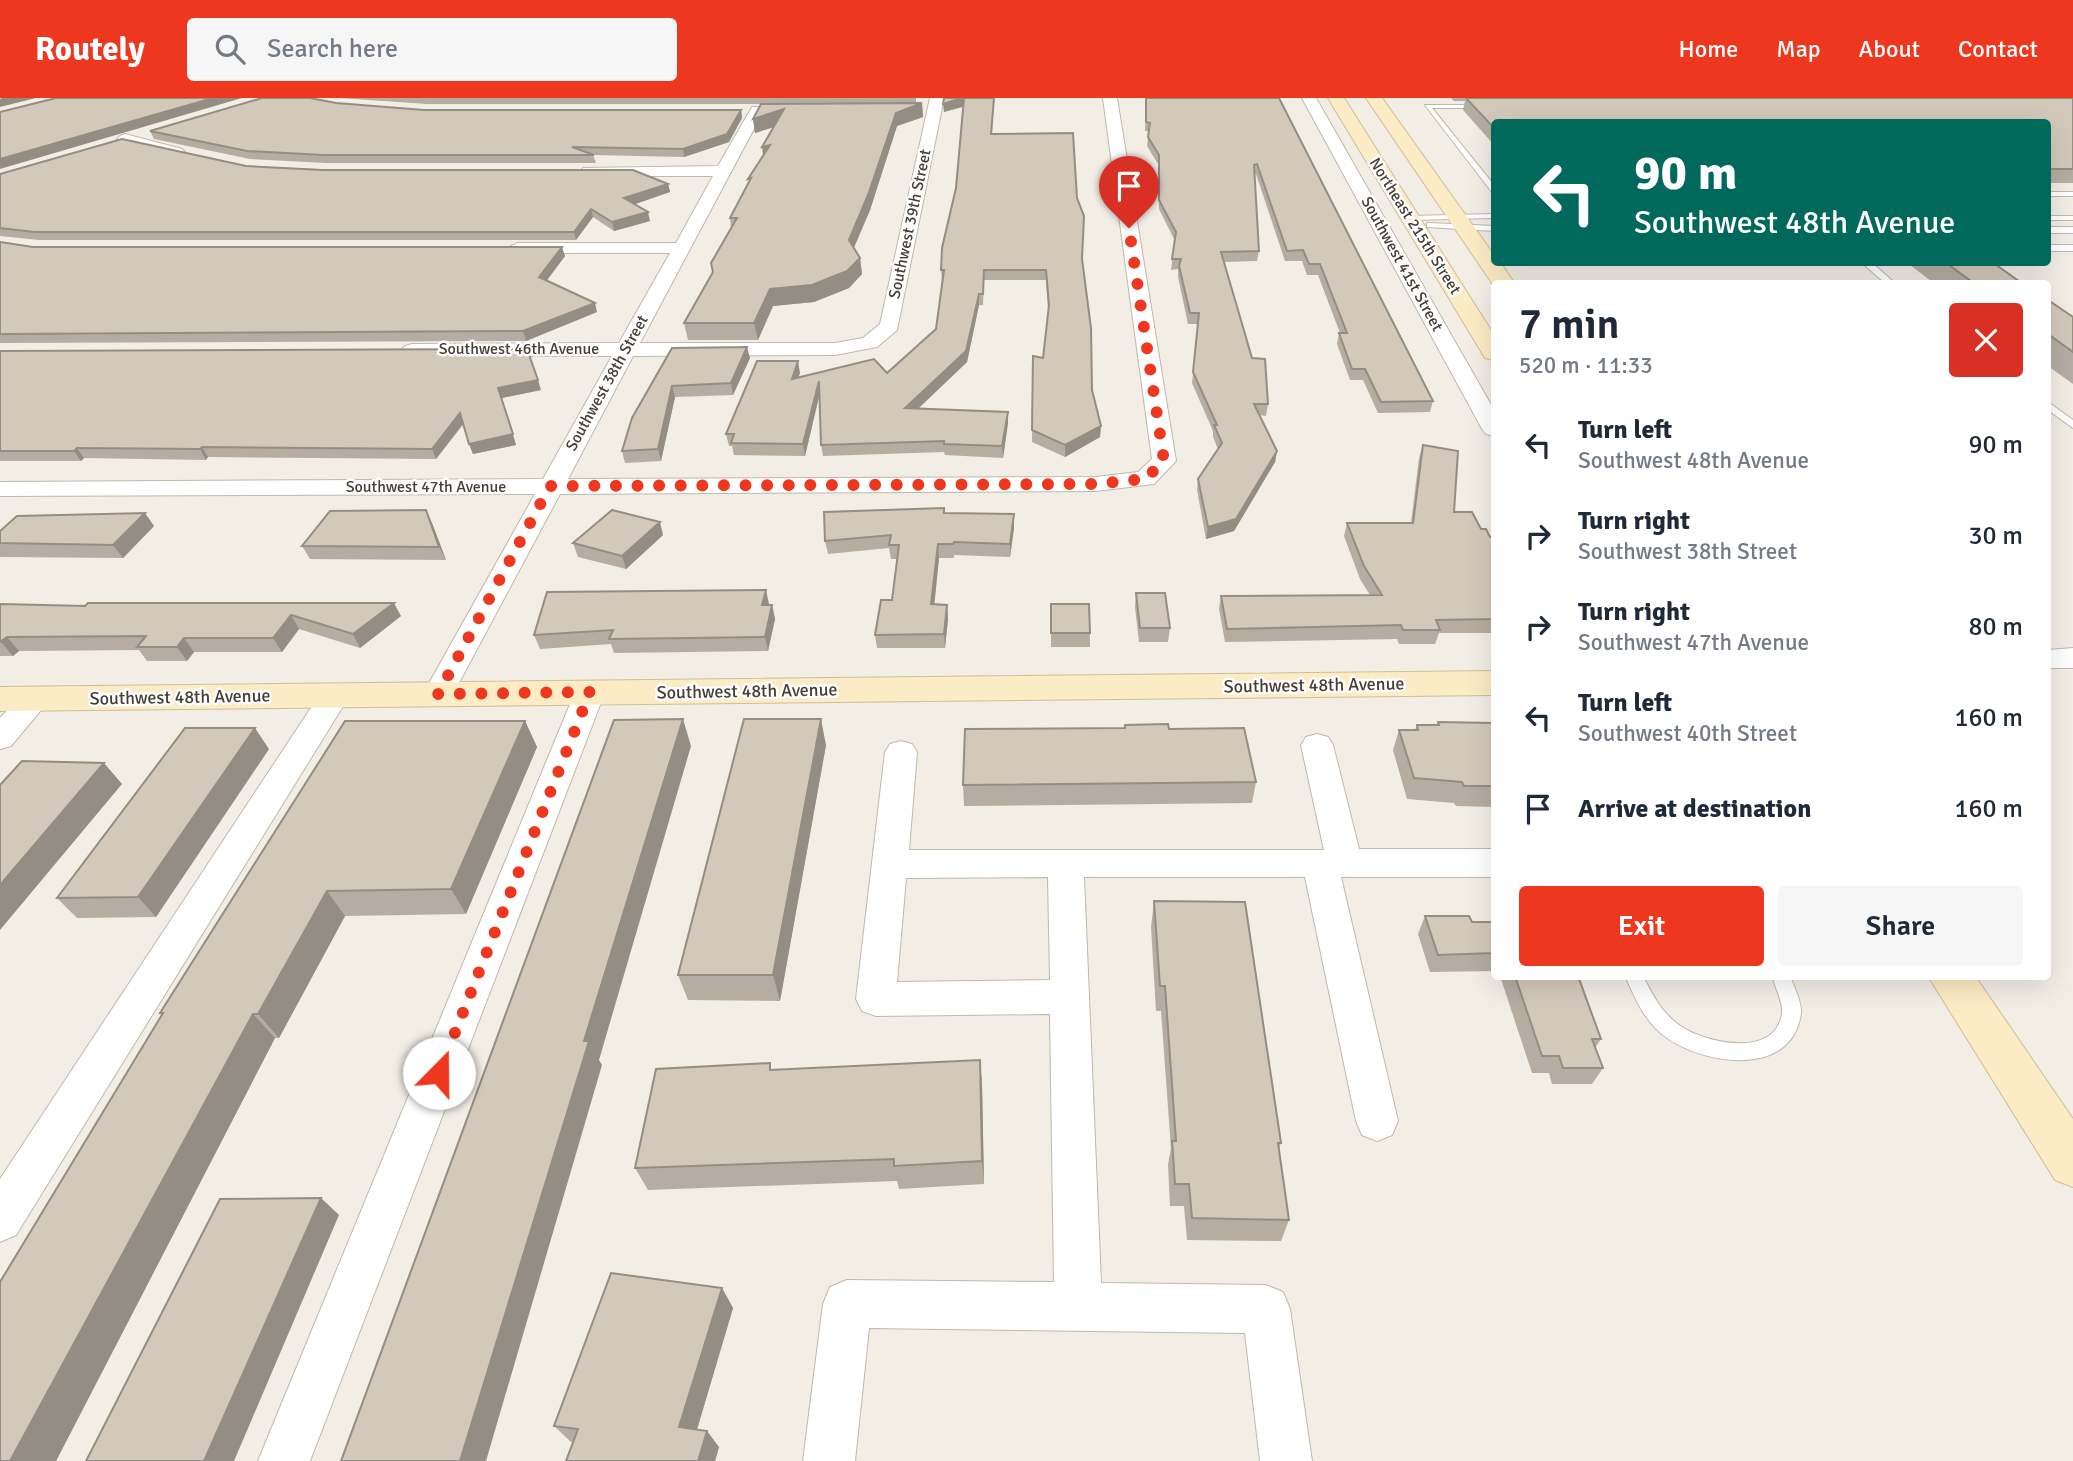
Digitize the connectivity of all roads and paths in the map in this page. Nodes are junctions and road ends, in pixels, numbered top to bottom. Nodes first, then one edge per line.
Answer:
1 (1110, 98) edge
2 (1309, 98) edge
3 (1336, 98) edge
4 (1374, 98) edge
5 (930, 106) edge
6 (1495, 106) edge
7 (757, 110) edge
8 (150, 132) edge
9 (198, 157) edge
10 (573, 171) edge
11 (724, 171) junction
12 (1491, 185) edge
13 (2051, 194) edge
14 (2073, 194) edge
15 (1491, 217) edge
16 (2051, 218) edge
17 (2073, 218) edge
18 (1412, 221) junction
19 (1461, 222) junction
20 (1491, 228) edge
21 (2051, 230) edge
22 (2073, 230) edge
23 (499, 248) edge
24 (681, 248) junction
25 (2051, 248) edge
26 (2073, 248) edge
27 (1491, 265) edge
28 (1870, 266) edge
29 (1887, 280) edge
30 (1413, 285) junction
31 (1451, 285) junction
32 (870, 342) joint
33 (626, 348) junction
34 (1491, 348) edge
35 (390, 350) edge
36 (2051, 407) edge
37 (1491, 424) edge
38 (2073, 425) edge
39 (550, 486) junction
40 (0, 489) edge
41 (2073, 658) edge
42 (2051, 659) edge
43 (1491, 683) edge
44 (590, 692) junction
45 (438, 694) junction
46 (335, 695) junction
47 (36, 698) junction
48 (0, 699) edge
49 (0, 738) edge
50 (1317, 745) dead end
51 (901, 752) dead end
52 (1491, 863) edge
53 (890, 864) junction
54 (1066, 864) junction
55 (1332, 864) junction
56 (1635, 980) edge
57 (1783, 980) edge
58 (1953, 980) edge
59 (1070, 997) junction
60 (1377, 1121) dead end
61 (2073, 1163) edge
62 (0, 1219) edge
63 (1078, 1307) junction
64 (284, 1461) edge
65 (829, 1461) edge
66 (1286, 1461) edge

1 - 39 street, Southwest 47th Avenue
2 - 30 street, Southwest 41st Street
3 - 18 street, Northeast 215th Street
4 - 19 street, Northeast 215th Street
5 - 32 street, Southwest 39th Street
6 - 12 lane
7 - 11 street, Southwest 38th Street
8 - 9 street
10 - 11 street
11 - 24 street, Southwest 38th Street
13 - 14 lane
15 - 19 lane
16 - 17 lane
18 - 19 lane
18 - 19 lane
18 - 31 street, Northeast 215th Street
19 - 20 lane
19 - 27 street, Northeast 215th Street
21 - 22 lane
23 - 24 street
24 - 33 street, Southwest 38th Street
25 - 26 lane
28 - 29 lane
30 - 31 street
30 - 37 street, Southwest 41st Street
31 - 34 street, Northeast 215th Street
32 - 33 street, Southwest 46th Avenue
33 - 35 street, Southwest 46th Avenue
33 - 39 street, Southwest 38th Street
36 - 38 lane
39 - 40 street, Southwest 47th Avenue
39 - 45 street, Southwest 38th Street
41 - 42 street
43 - 44 street, Southwest 48th Avenue
44 - 45 street, Southwest 48th Avenue
44 - 64 street
45 - 46 street, Southwest 48th Avenue
46 - 47 street, Southwest 48th Avenue
46 - 62 street
47 - 48 street, Southwest 48th Avenue
47 - 49 street
50 - 55 street
51 - 53 street
52 - 55 street
53 - 54 street
53 - 59 street
54 - 55 street
54 - 59 street
55 - 60 street
56 - 57 lane
58 - 61 street
59 - 63 street
63 - 65 street
63 - 66 street

